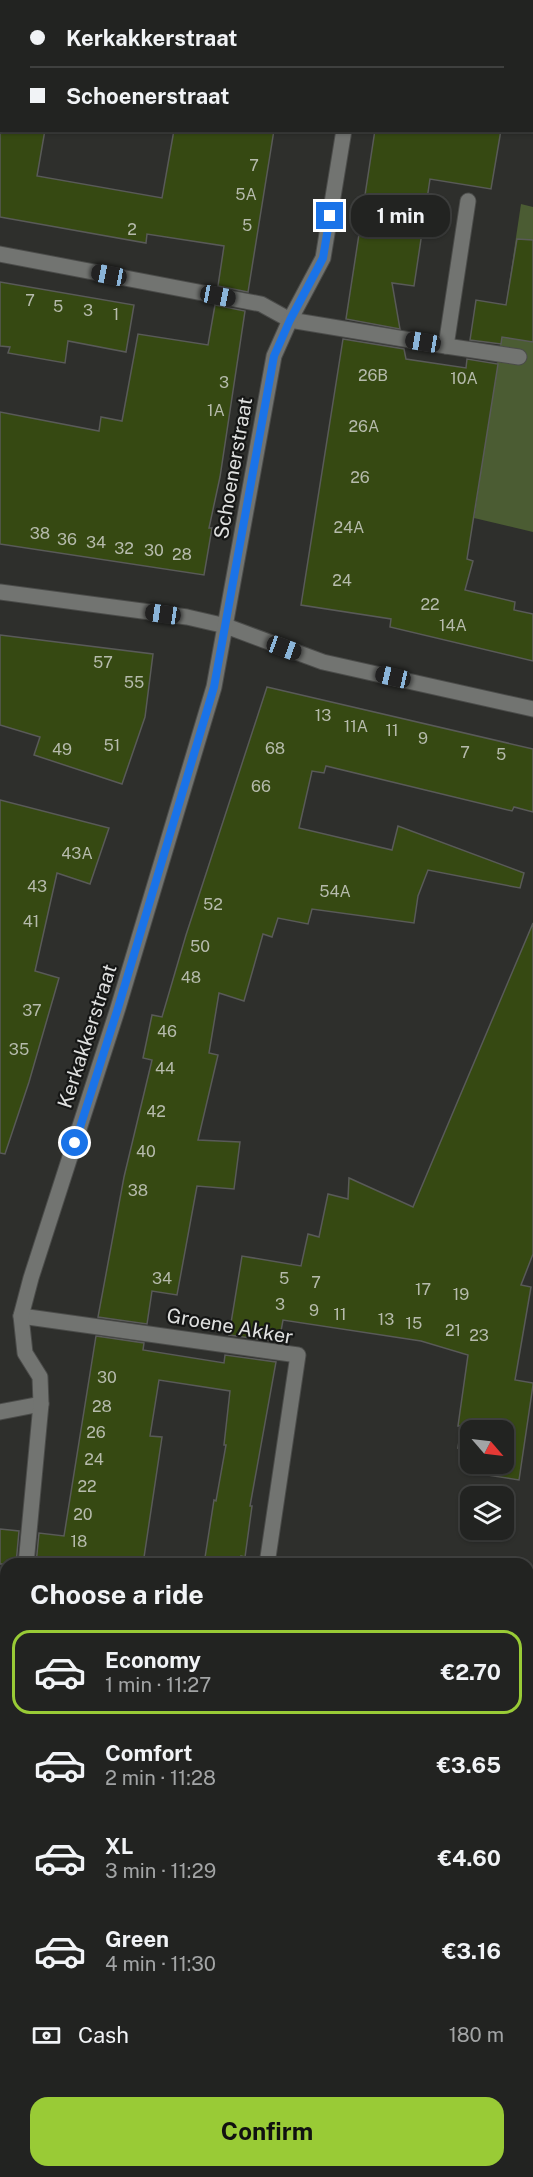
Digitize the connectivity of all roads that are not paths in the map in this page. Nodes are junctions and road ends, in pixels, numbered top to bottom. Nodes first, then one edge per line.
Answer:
1 (344, 132) edge
2 (468, 201) dead end
3 (0, 254) edge
4 (290, 320) junction
5 (446, 346) junction
6 (519, 357) dead end
7 (0, 592) edge
8 (226, 627) junction
9 (533, 709) edge
10 (21, 1316) junction
11 (41, 1404) junction
12 (0, 1412) edge
13 (27, 1558) edge
14 (268, 1558) edge

1 - 4 street, Schoenerstraat
2 - 5 street
3 - 4 street
4 - 5 street
4 - 8 street, Schoenerstraat
5 - 6 street
7 - 8 street
8 - 9 street
8 - 10 street, Kerkakkerstraat
10 - 11 street, Kerkakkerstraat
10 - 14 street, Groene Akker
11 - 12 street
11 - 13 street, Kerkakkerstraat

